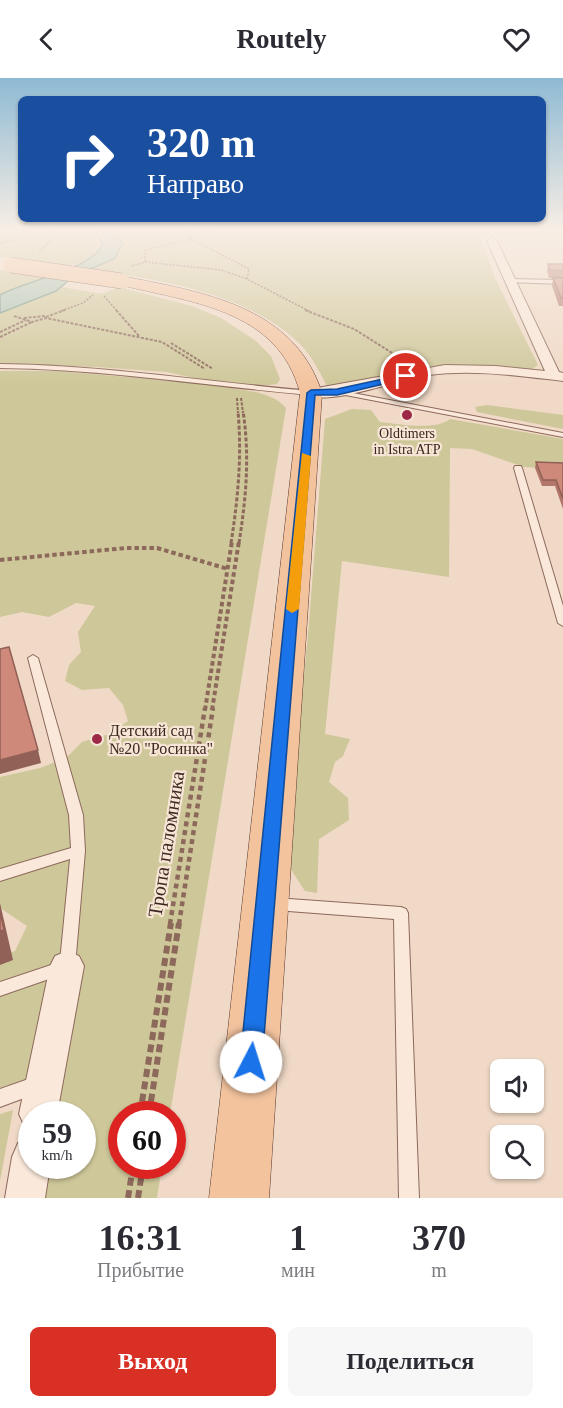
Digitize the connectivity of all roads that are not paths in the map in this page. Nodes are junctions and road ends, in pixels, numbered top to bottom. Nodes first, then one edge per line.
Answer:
1 (132, 283) edge
2 (510, 283) edge
3 (0, 366) edge
4 (558, 376) edge
5 (324, 393) junction
6 (563, 435) edge
7 (518, 468) dead end
8 (563, 623) edge
9 (33, 658) dead end
10 (78, 851) junction
11 (0, 874) edge
12 (265, 904) junction
13 (67, 966) junction
14 (0, 989) edge
15 (0, 1098) edge
16 (40, 1099) edge
17 (28, 1179) edge
18 (25, 1198) edge
19 (239, 1198) edge
20 (409, 1198) edge

1 - 5 main road, bridge
2 - 4 street
3 - 5 lane
4 - 5 street
5 - 6 lane
5 - 12 main road
7 - 8 lane
9 - 10 lane
10 - 11 lane
10 - 13 lane
12 - 19 main road
12 - 20 lane
13 - 14 lane
13 - 16 street
15 - 16 lane
17 - 18 street

